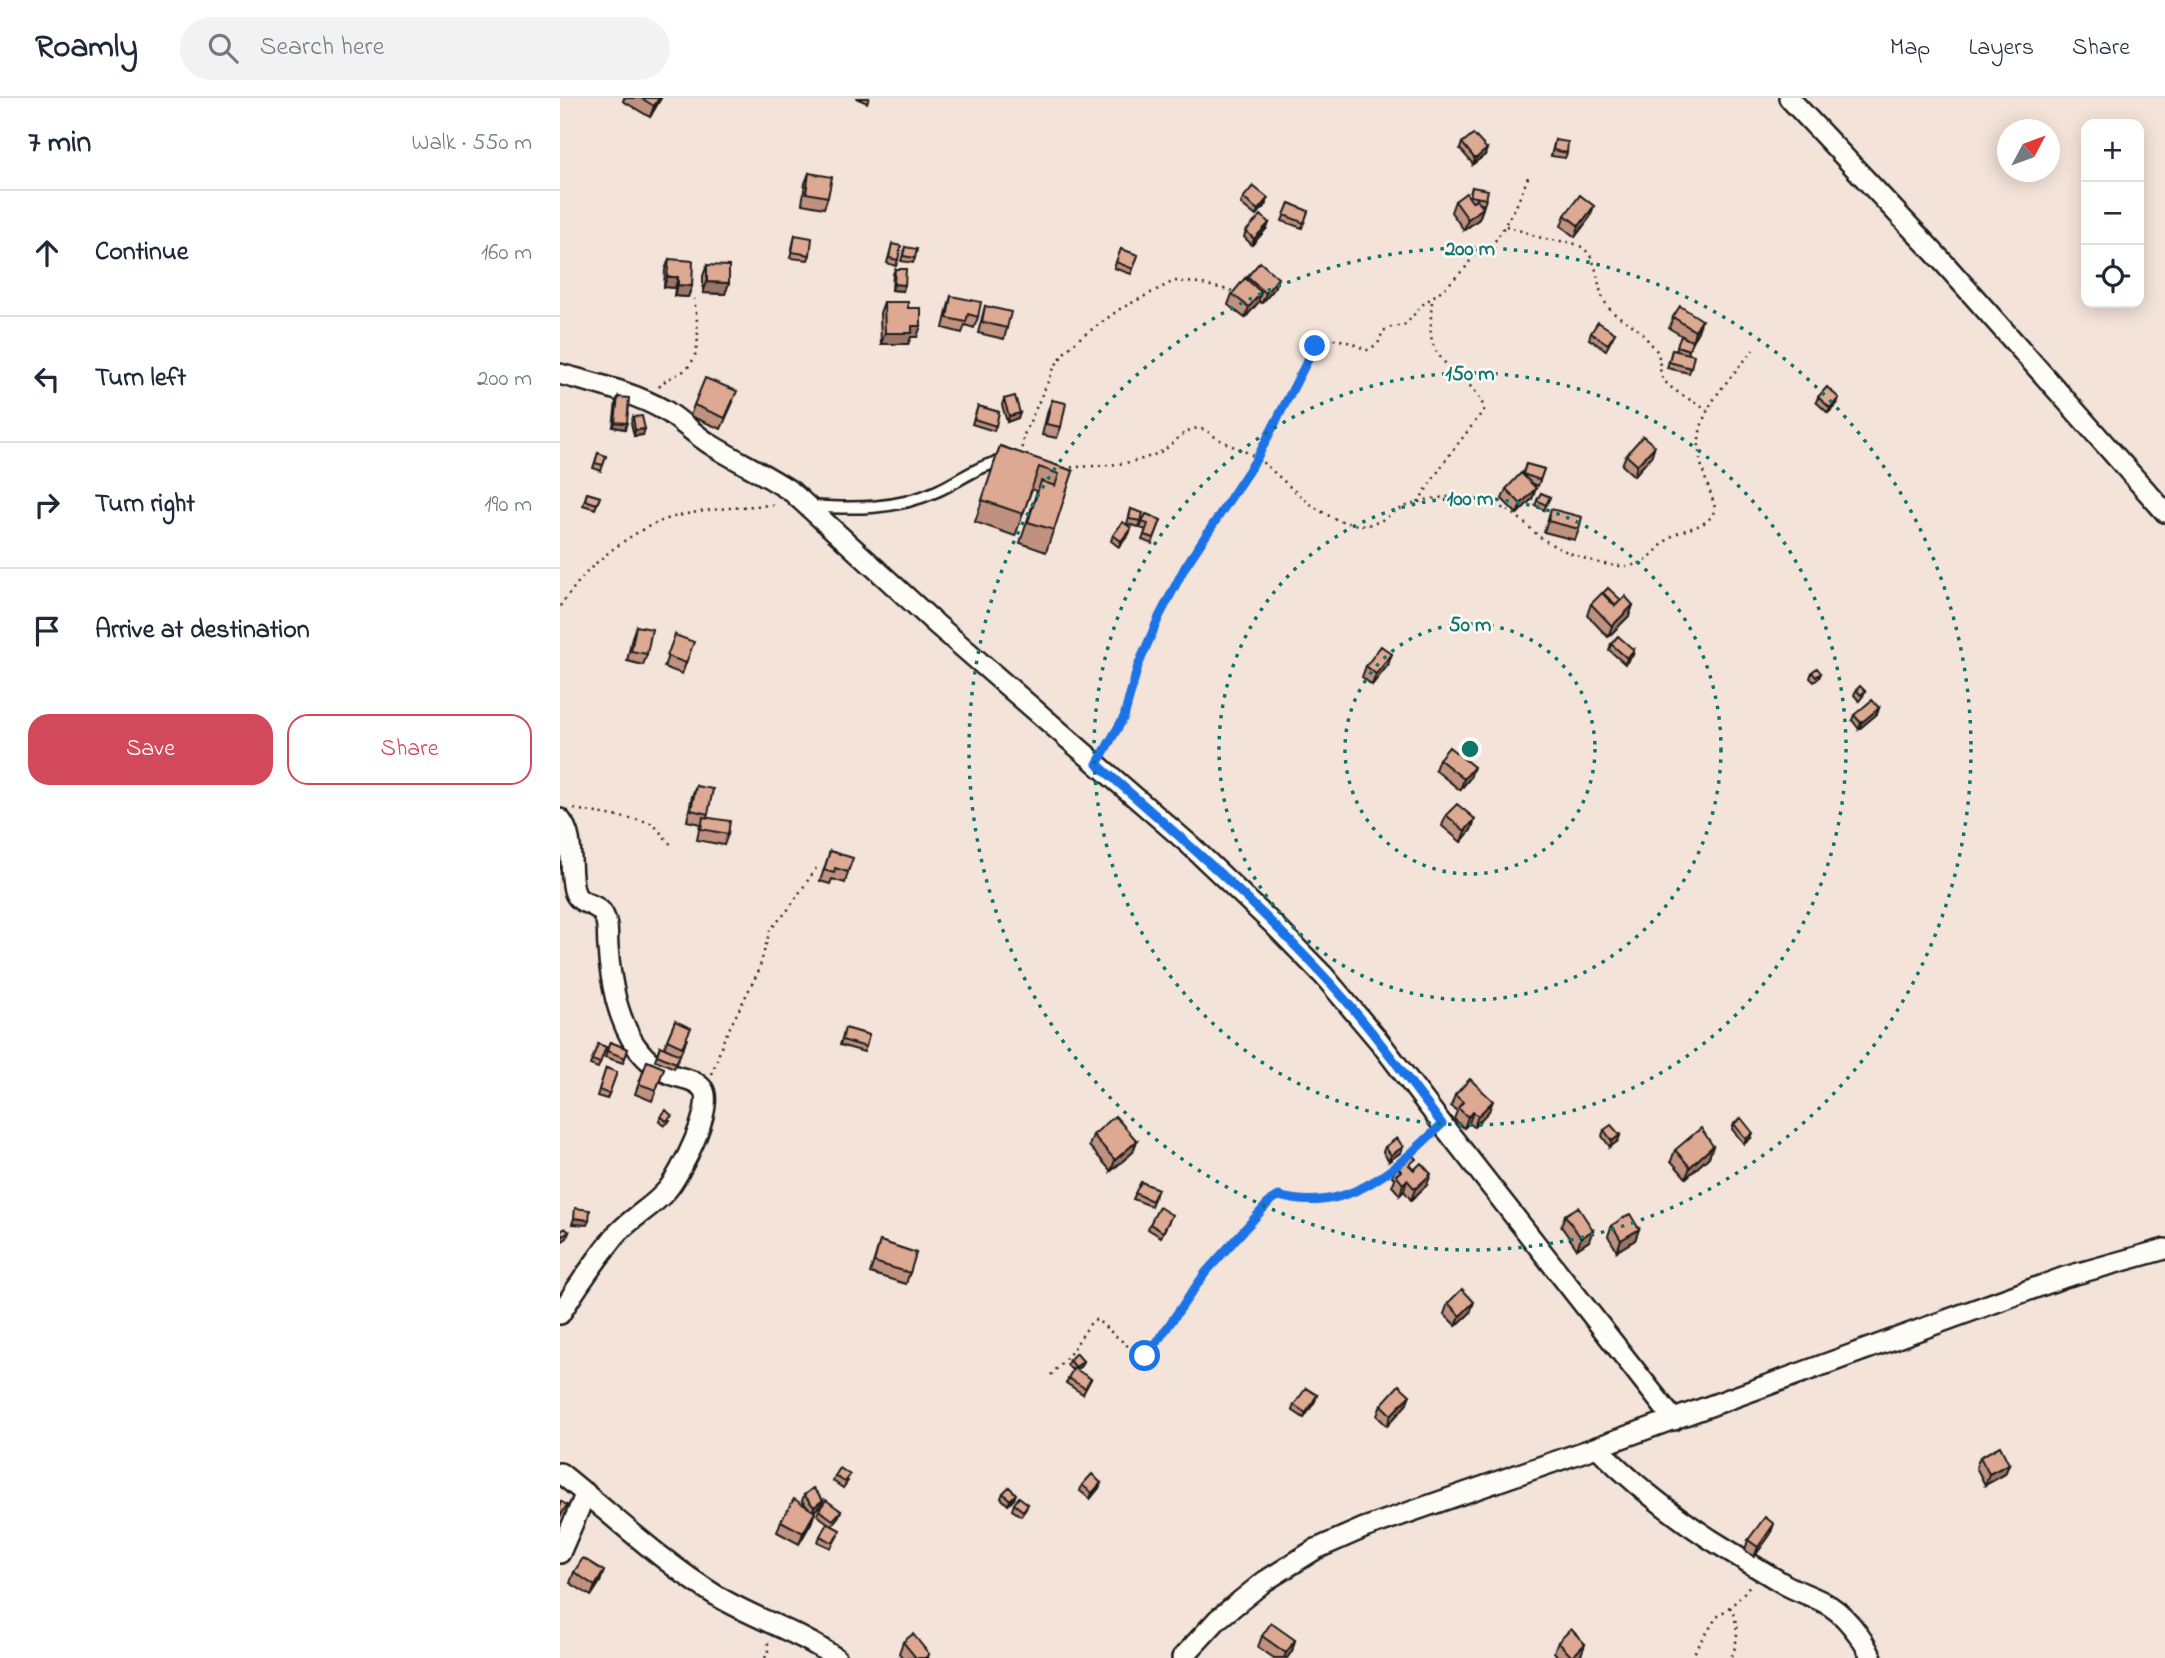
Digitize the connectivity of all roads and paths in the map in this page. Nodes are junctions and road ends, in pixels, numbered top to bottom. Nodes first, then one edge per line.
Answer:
1 (1789, 98) edge
2 (1529, 175) dead end
3 (1506, 226) junction
4 (1233, 291) edge
5 (1432, 298) junction
6 (694, 299) dead end
7 (1753, 351) dead end
8 (560, 374) edge
9 (649, 402) junction
10 (1707, 409) junction
11 (1257, 458) junction
12 (1021, 459) joint
13 (1060, 468) edge
14 (1418, 502) junction
15 (809, 506) junction
16 (2165, 512) edge
17 (560, 606) edge
18 (1097, 764) junction
19 (564, 813) edge
20 (672, 846) dead end
21 (817, 867) dead end
22 (705, 1094) junction
23 (1442, 1124) junction
24 (2165, 1249) edge
25 (560, 1314) edge
26 (1051, 1375) dead end
27 (1674, 1420) junction
28 (1597, 1447) junction
29 (560, 1473) edge
30 (586, 1493) junction
31 (560, 1553) edge
32 (1760, 1569) junction
33 (1730, 1607) junction
34 (836, 1658) edge
35 (1182, 1658) edge
36 (1690, 1658) edge
37 (1731, 1658) edge
38 (1872, 1658) edge

1 - 16 street
2 - 3 path
3 - 5 path
3 - 10 path
4 - 12 path
5 - 11 path
5 - 14 path
6 - 9 path
7 - 10 path
8 - 9 street
9 - 15 street
10 - 14 path
11 - 13 path
11 - 14 path
11 - 18 path
12 - 15 lane
15 - 17 path
15 - 18 street
18 - 23 street
19 - 20 path
19 - 22 street
21 - 22 path
22 - 25 street
23 - 26 path
23 - 27 street
24 - 27 street
27 - 28 street
28 - 32 street
28 - 35 street
29 - 30 street
30 - 31 street
30 - 34 street
32 - 33 path
32 - 38 street
33 - 36 path
33 - 37 path

